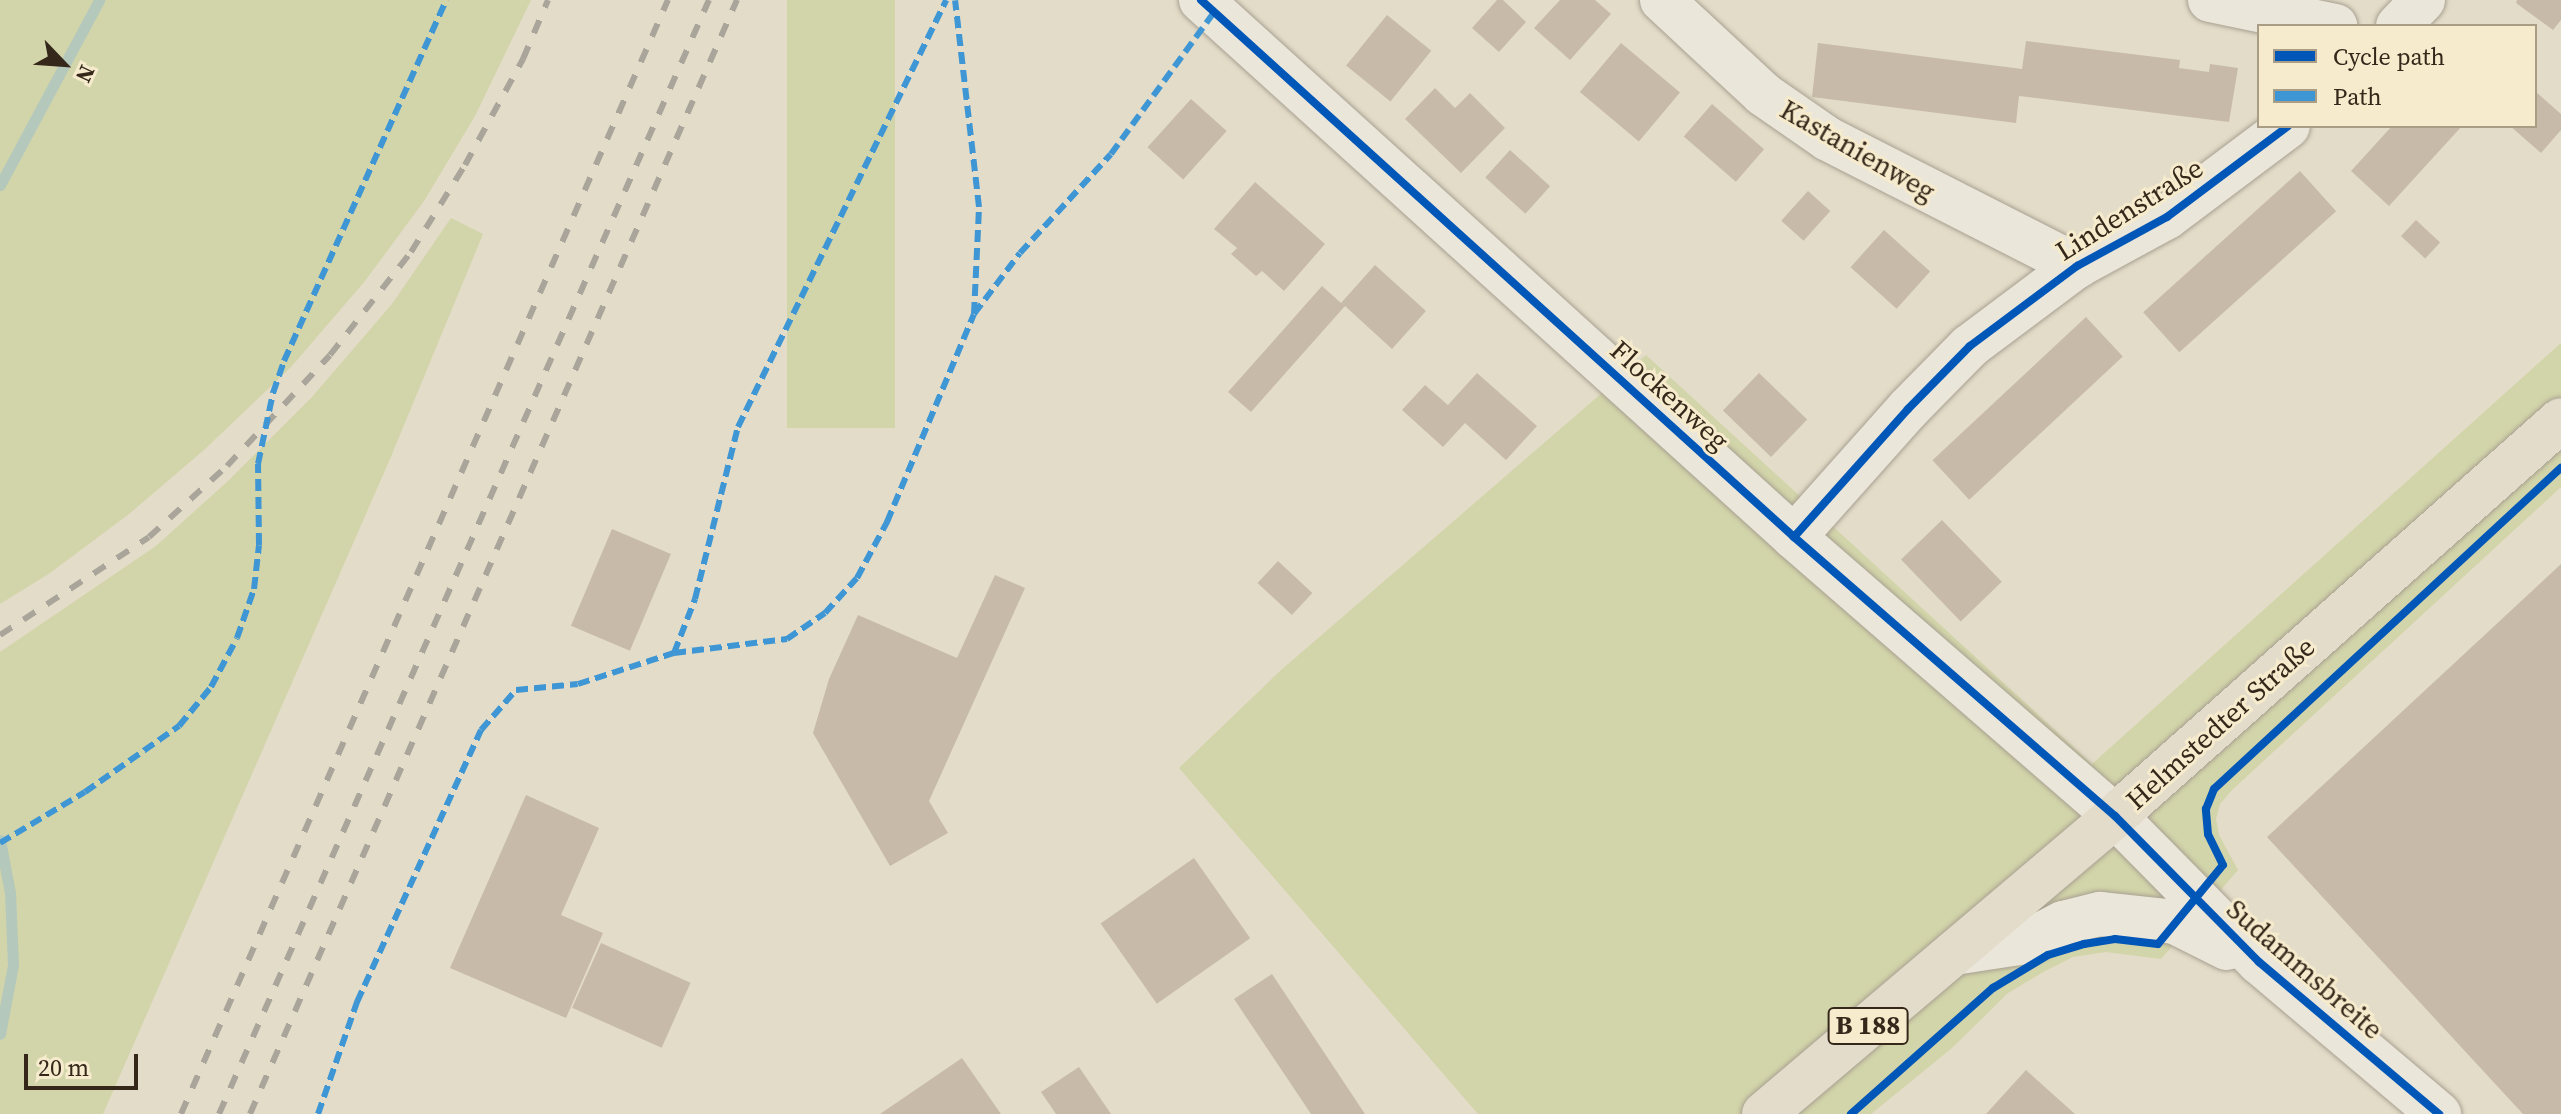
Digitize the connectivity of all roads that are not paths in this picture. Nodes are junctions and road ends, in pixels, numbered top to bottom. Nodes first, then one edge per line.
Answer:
1 (1662, 0) edge
2 (2210, 0) edge
3 (2423, 0) edge
4 (1213, 4) edge
5 (2325, 24) edge
6 (2400, 24) edge
7 (2285, 128) edge
8 (2077, 266) junction
9 (2561, 420) edge
10 (1794, 537) junction
11 (2115, 816) junction
12 (1954, 953) junction
13 (2259, 962) junction
14 (1764, 1114) edge
15 (2439, 1114) edge

1 - 8 street, Kastanienweg
2 - 5 street
3 - 6 street
4 - 10 street, Flockenweg
7 - 8 street, Lindenstraße
8 - 10 street, Lindenstraße
9 - 11 main road, Helmstedter Straße / B 188
10 - 11 street, Flockenweg
11 - 12 main road, Helmstedter Straße / B 188
11 - 13 street, Sudammsbreite
12 - 13 street, Sudammsbreite
12 - 14 main road, Helmstedter Straße / B 188
13 - 15 street, Sudammsbreite

